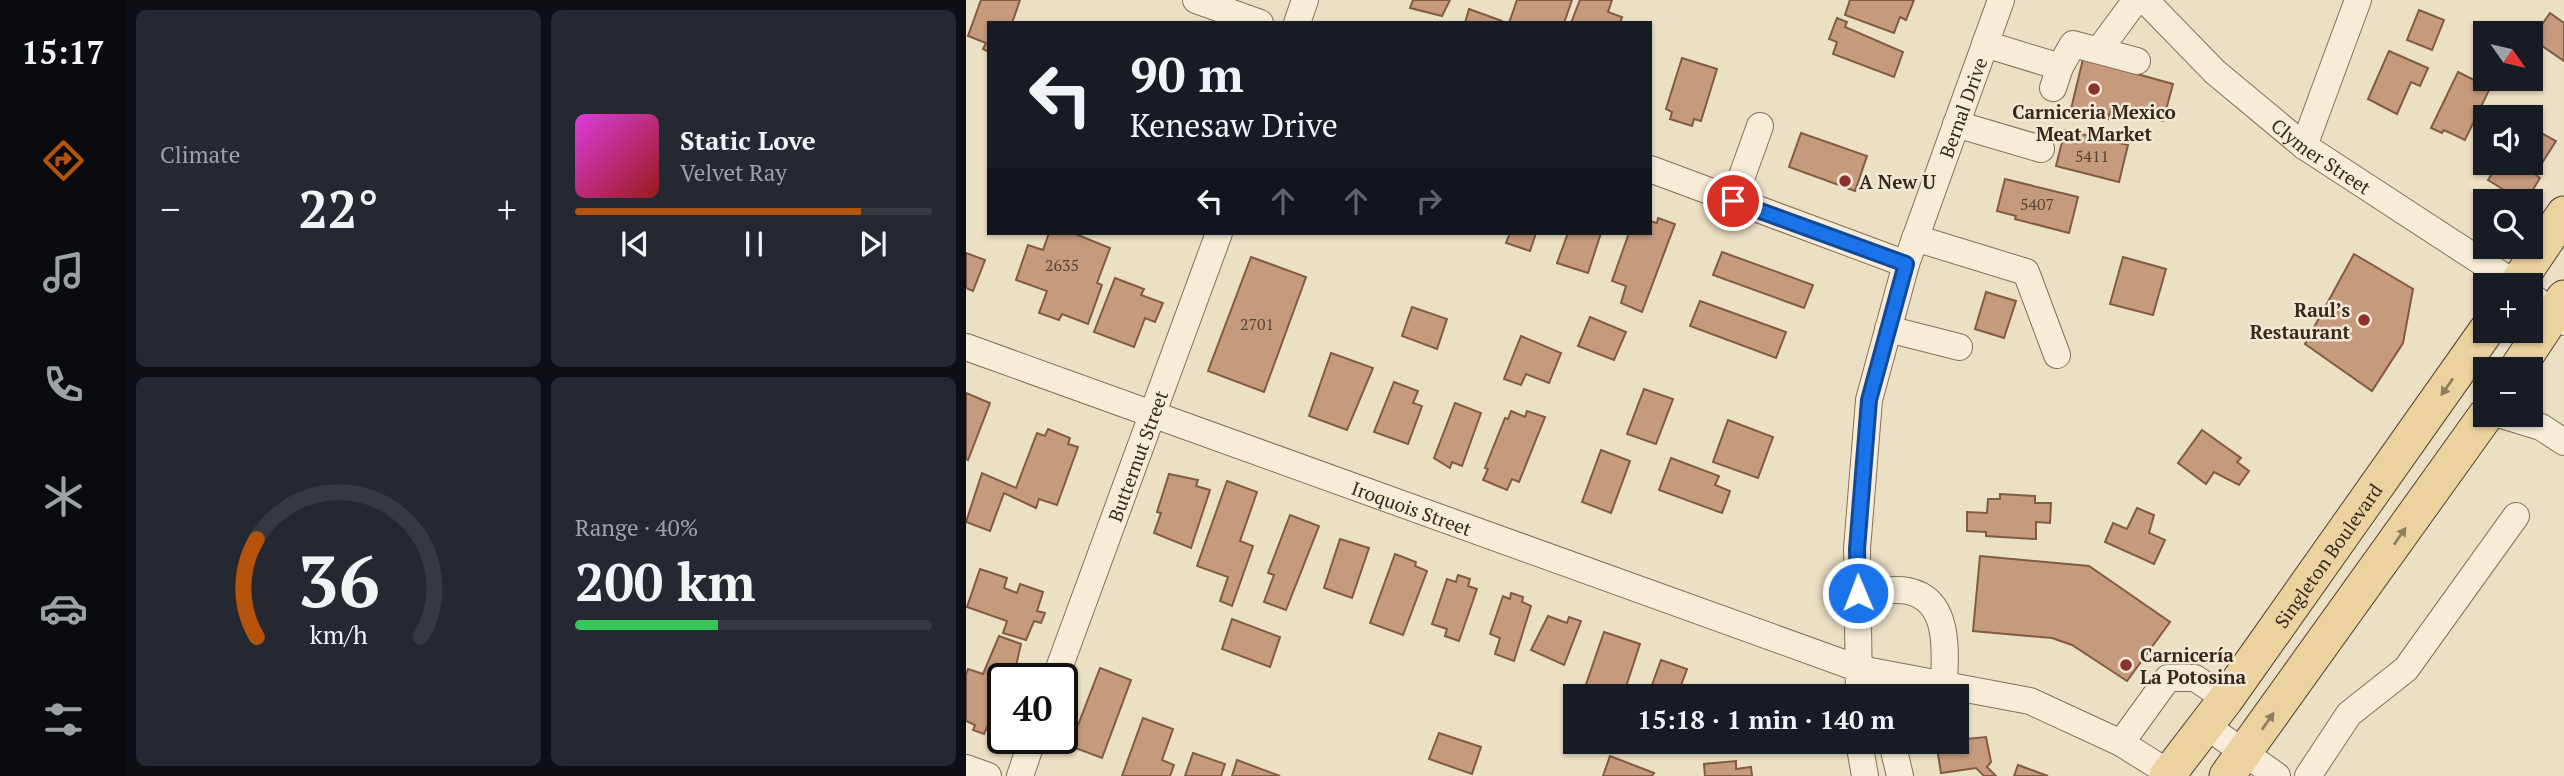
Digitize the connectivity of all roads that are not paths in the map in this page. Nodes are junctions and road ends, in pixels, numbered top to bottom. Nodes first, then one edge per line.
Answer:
1 (1196, 0) edge
2 (1305, 0) edge
3 (2001, 0) edge
4 (2136, 0) edge
5 (2145, 0) edge
6 (2358, 0) edge
7 (1255, 21) edge
8 (1298, 21) edge
9 (1985, 44) junction
10 (2099, 50) junction
11 (2137, 61) dead end
12 (1956, 124) junction
13 (1760, 125) dead end
14 (2304, 146) junction
15 (2041, 149) dead end
16 (1652, 170) edge
17 (1733, 201) junction
18 (2564, 214) edge
19 (1218, 235) edge
20 (1914, 238) junction
21 (1906, 264) junction
22 (2498, 273) edge
23 (2524, 273) edge
24 (2553, 307) edge
25 (1888, 329) junction
26 (2477, 343) edge
27 (966, 347) edge
28 (1959, 347) dead end
29 (2057, 355) dead end
30 (2523, 357) edge
31 (1152, 415) junction
32 (2477, 427) edge
33 (2541, 427) edge
34 (2564, 442) edge
35 (2516, 516) dead end
36 (1858, 593) junction
37 (1061, 663) edge
38 (1860, 669) junction
39 (1859, 684) edge
40 (1867, 684) edge
41 (1939, 684) edge
42 (1944, 684) edge
43 (1969, 690) edge
44 (2215, 712) junction
45 (2121, 743) junction
46 (1028, 754) edge
47 (1861, 754) edge
48 (1895, 754) edge
49 (2236, 765) edge
50 (966, 768) edge
51 (2168, 774) edge
52 (988, 776) edge
53 (1020, 776) edge
54 (1865, 776) edge
55 (1900, 776) edge
56 (2277, 776) edge
57 (2308, 776) edge

1 - 7 street
2 - 8 street
3 - 9 street, Bernal Drive
4 - 10 street
5 - 14 street, Clymer Street
6 - 14 street
9 - 10 street
9 - 12 street, Bernal Drive
10 - 11 street
12 - 15 street
12 - 20 street, Bernal Drive
13 - 17 street
14 - 22 street, Clymer Street
16 - 17 street
17 - 21 street
18 - 23 main road
19 - 31 street, Butternut Street
20 - 21 street, Bernal Drive
20 - 29 street
21 - 25 street, Bernal Drive
24 - 30 main road
25 - 28 street
25 - 36 street, Bernal Drive
26 -> 44 main road, Singleton Boulevard
27 - 31 street, Iroquois Street
31 - 37 street, Butternut Street
31 - 38 street, Iroquois Street
49 -> 32 main road
33 - 34 street
35 - 57 street
36 - 38 street, Bernal Drive
36 - 42 street
38 - 39 street, Bernal Drive
38 - 40 street, Bernal Drive
38 - 41 street, Iroquois Street
43 - 45 street, Iroquois Street
44 - 45 street
44 - 49 street
44 - 51 main road, Singleton Boulevard
45 - 51 street, Iroquois Street
46 - 53 street
47 - 54 street
48 - 55 street
49 - 56 street
50 - 52 street

